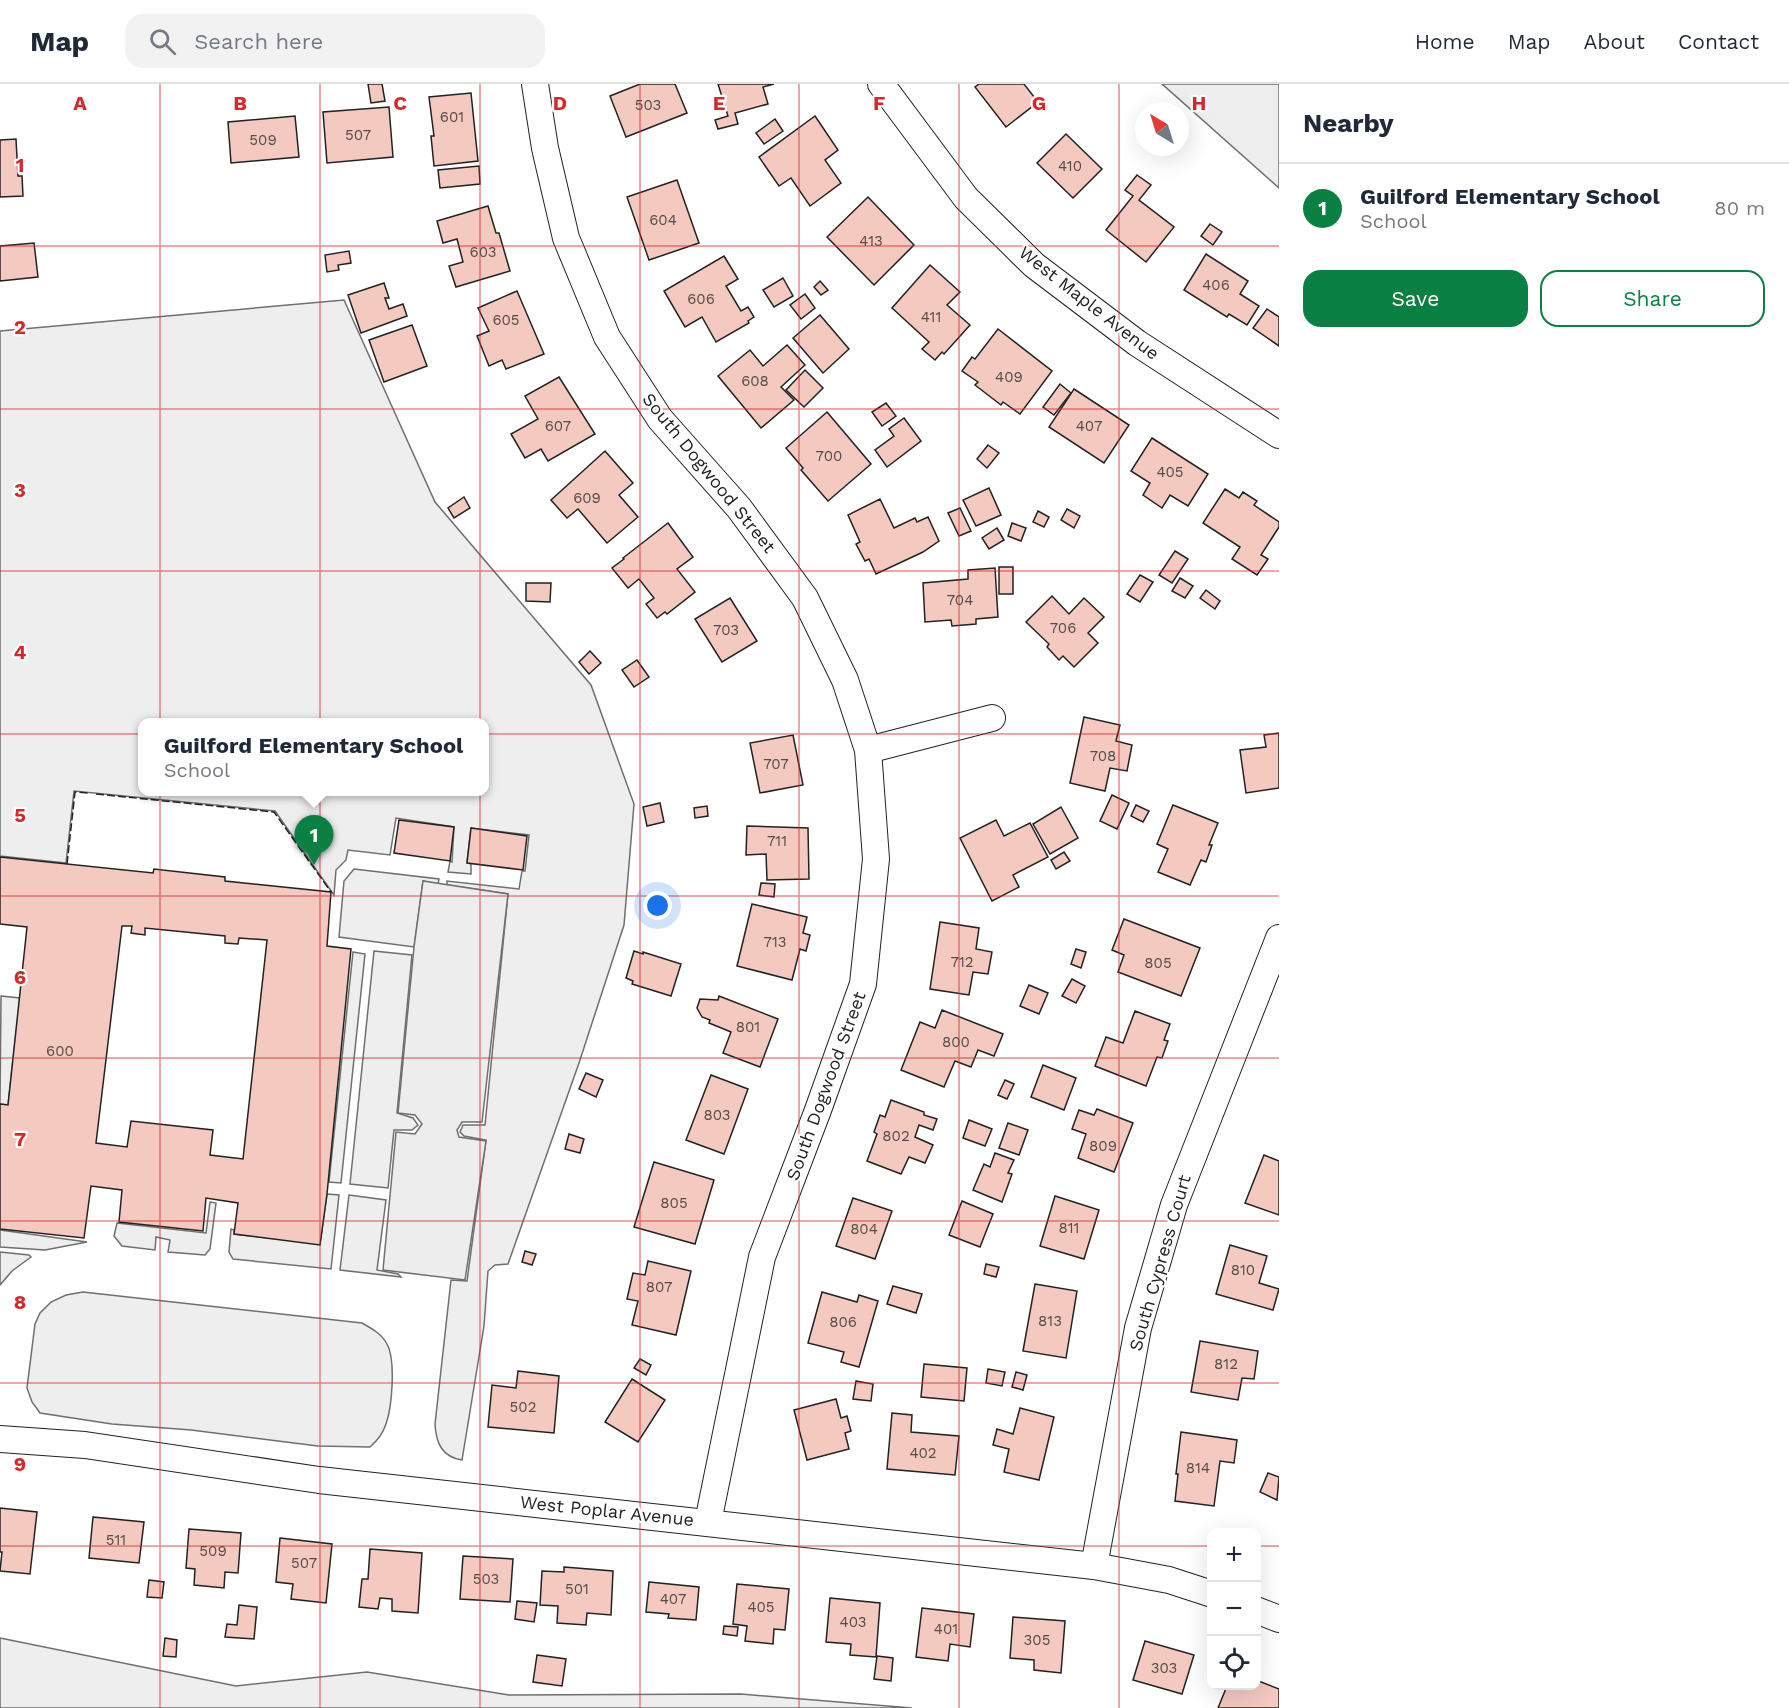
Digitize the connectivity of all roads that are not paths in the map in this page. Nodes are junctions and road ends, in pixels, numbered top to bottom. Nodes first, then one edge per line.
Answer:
1 (535, 84) edge
2 (881, 84) edge
3 (1279, 435) edge
4 (992, 718) dead end
5 (868, 750) junction
6 (1279, 938) edge
7 (0, 1439) edge
8 (708, 1522) junction
9 (1094, 1566) junction
10 (1207, 1592) edge
11 (1261, 1612) edge
12 (1279, 1619) edge

1 - 5 street, South Dogwood Street
2 - 3 street, West Maple Avenue
4 - 5 street
5 - 8 street, South Dogwood Street
6 - 9 street, South Cypress Court
7 - 8 street, West Poplar Avenue
8 - 9 street, West Poplar Avenue
9 - 10 street, West Poplar Avenue
11 - 12 street

